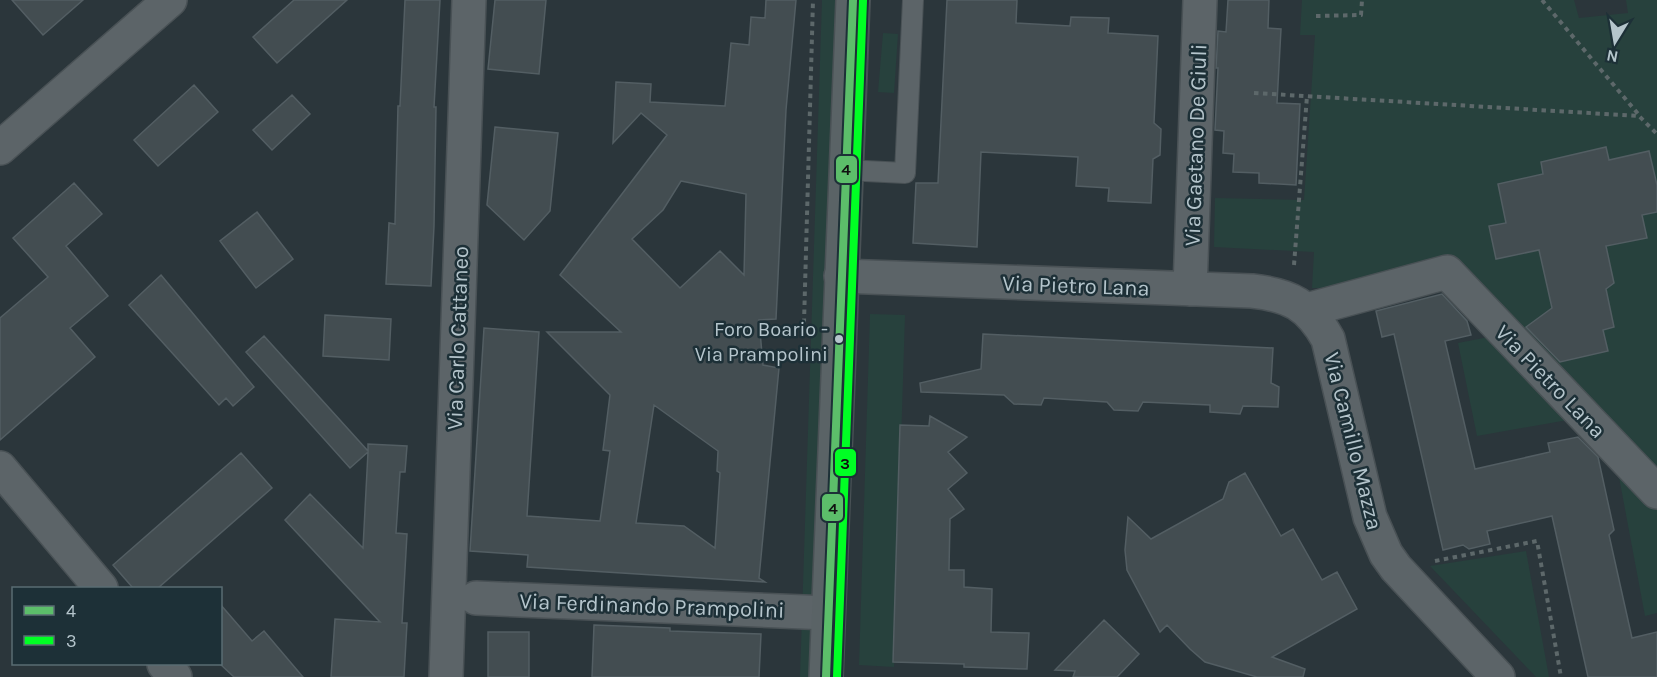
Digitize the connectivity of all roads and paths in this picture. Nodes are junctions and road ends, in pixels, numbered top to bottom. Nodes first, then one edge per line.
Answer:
1 (170, 0) edge
2 (469, 0) edge
3 (853, 0) edge
4 (914, 0) edge
5 (1200, 0) edge
6 (1362, 0) edge
7 (1542, 0) edge
8 (1316, 16) dead end
9 (1254, 93) dead end
10 (1307, 96) junction
11 (1639, 116) junction
12 (1657, 134) edge
13 (0, 148) edge
14 (845, 170) junction
15 (840, 276) junction
16 (1190, 289) junction
17 (1299, 304) junction
18 (0, 468) edge
19 (1657, 492) edge
20 (1396, 568) junction
21 (100, 587) edge
22 (462, 597) junction
23 (828, 613) junction
24 (166, 665) edge
25 (176, 677) edge
26 (446, 677) edge
27 (826, 677) edge
28 (1498, 677) edge
29 (1561, 677) edge

1 - 13 street
2 - 22 street, Via Carlo Cattaneo
3 - 14 street
4 - 14 lane
5 - 16 street, Via Gaetano De Giuli
6 - 8 path
7 - 11 path
9 - 10 path
10 - 11 path
10 - 17 path
11 - 12 path
14 - 15 street
15 - 16 street, Via Pietro Lana
15 - 23 street
16 - 17 street, Via Pietro Lana
17 - 19 street, Via Pietro Lana
17 - 20 street, Via Camillo Mazza
18 - 21 street
20 - 28 street, Via Camillo Mazza
20 - 29 path
22 - 23 street, Via Ferdinando Prampolini
22 - 26 street, Via Carlo Cattaneo
23 - 27 street
24 - 25 street

